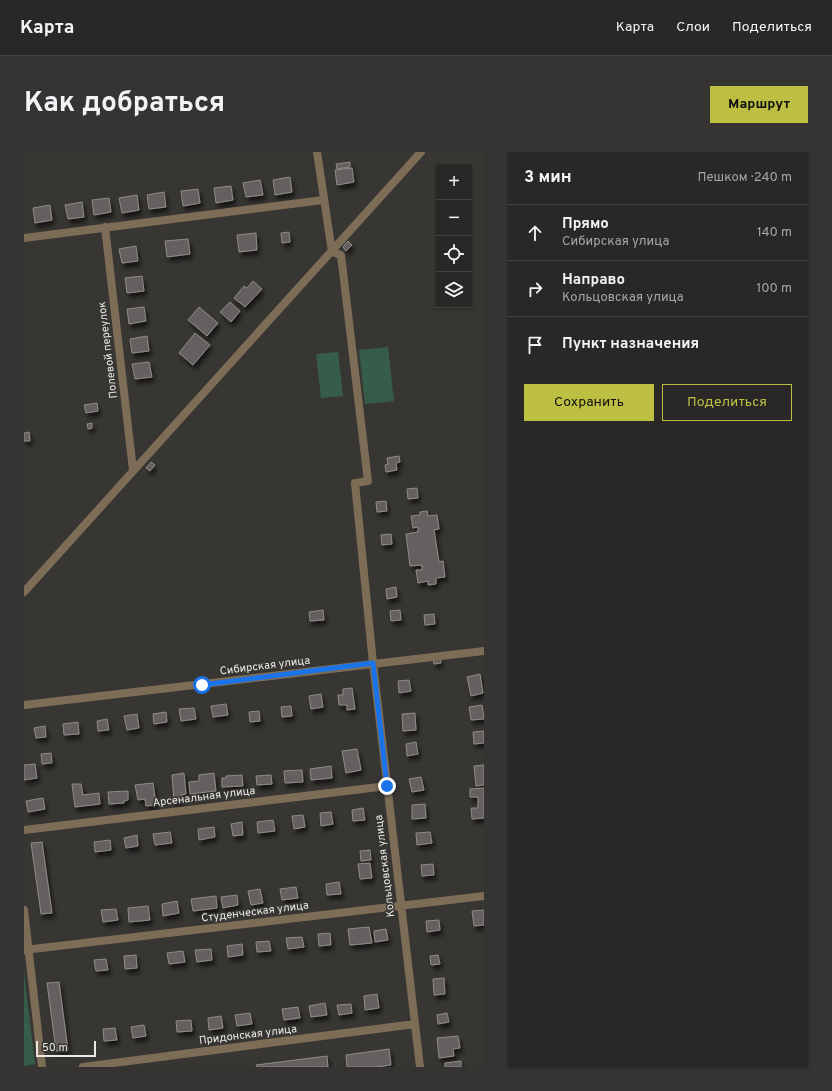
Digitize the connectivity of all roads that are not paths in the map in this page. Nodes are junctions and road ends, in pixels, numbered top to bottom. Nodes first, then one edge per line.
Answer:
1 (317, 152) edge
2 (421, 152) edge
3 (323, 200) junction
4 (105, 228) junction
5 (24, 238) edge
6 (332, 252) junction
7 (134, 470) junction
8 (24, 592) edge
9 (484, 651) edge
10 (373, 663) junction
11 (24, 705) edge
12 (387, 786) junction
13 (24, 830) edge
14 (484, 896) edge
15 (401, 906) junction
16 (24, 910) edge
17 (26, 950) edge
18 (415, 1024) junction
19 (42, 1067) edge
20 (83, 1067) edge
21 (420, 1067) edge

1 - 3 street
2 - 6 street
3 - 4 street
3 - 6 street
4 - 5 street
4 - 7 street, Полевой переулок
6 - 7 street
6 - 10 street, Кольцовская улица
7 - 8 street
9 - 10 street, Сибирская улица
10 - 11 street, Сибирская улица
10 - 12 street, Кольцовская улица
12 - 13 street, Арсенальная улица
12 - 15 street, Кольцовская улица
14 - 15 street, Студенческая улица
15 - 17 street, Студенческая улица
15 - 18 street, Кольцовская улица
16 - 17 street
17 - 19 street
18 - 20 street, Придонская улица
18 - 21 street, Кольцовская улица

